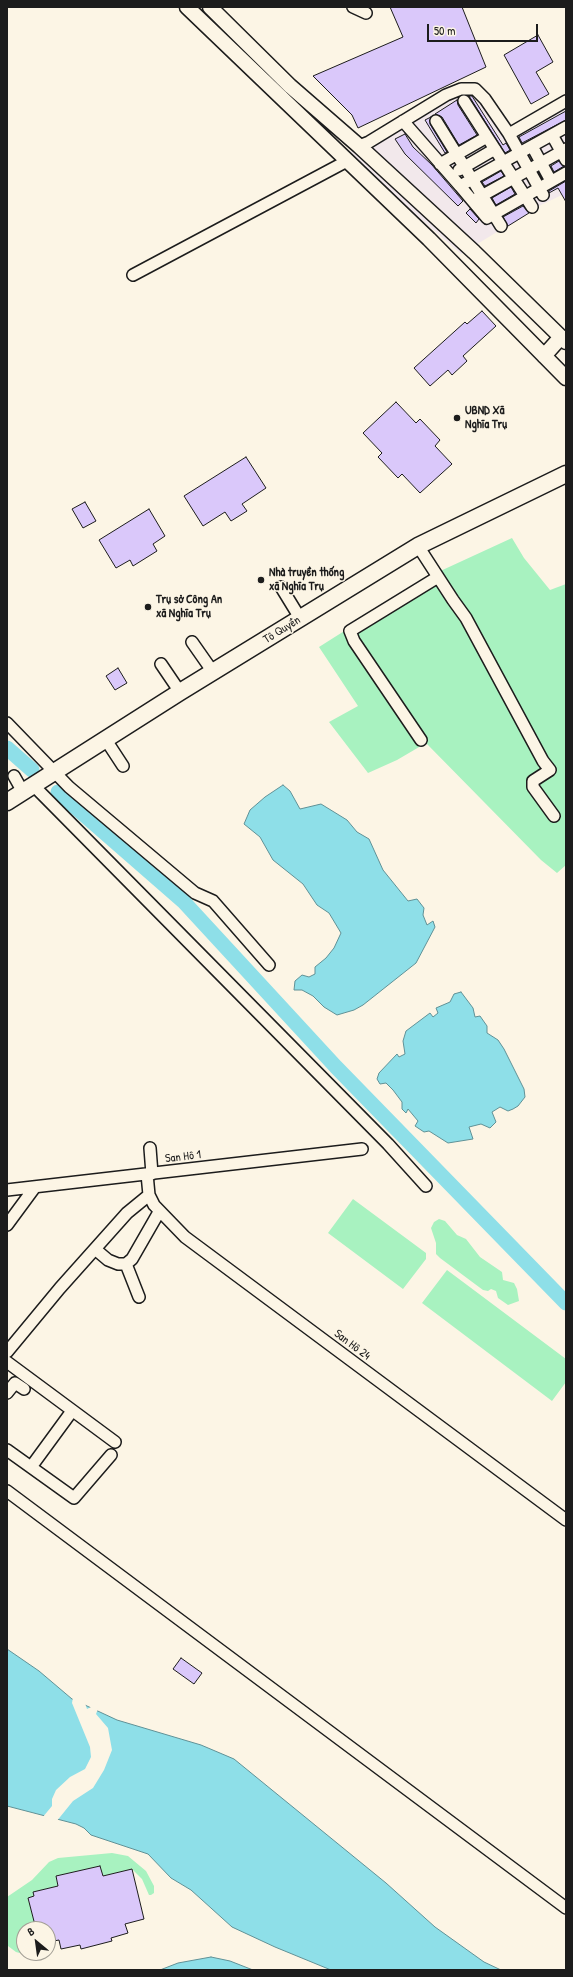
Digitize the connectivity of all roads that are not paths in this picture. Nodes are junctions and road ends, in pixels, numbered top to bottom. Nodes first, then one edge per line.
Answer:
1 (187, 7) edge
2 (210, 7) edge
3 (353, 7) edge
4 (366, 13) dead end
5 (464, 101) dead end
6 (566, 101) edge
7 (403, 121) junction
8 (436, 121) dead end
9 (566, 127) edge
10 (509, 134) junction
11 (552, 135) junction
12 (487, 137) junction
13 (359, 146) junction
14 (532, 146) junction
15 (494, 149) junction
16 (520, 153) junction
17 (564, 153) edge
18 (456, 155) junction
19 (344, 159) junction
20 (503, 162) junction
21 (541, 162) junction
22 (440, 164) junction
23 (464, 167) junction
24 (529, 168) junction
25 (566, 173) edge
26 (450, 175) junction
27 (513, 178) junction
28 (472, 180) junction
29 (551, 181) junction
30 (460, 186) junction
31 (541, 191) junction
32 (525, 196) junction
33 (477, 198) junction
34 (532, 207) dead end
35 (493, 214) junction
36 (501, 226) dead end
37 (133, 275) dead end
38 (564, 338) edge
39 (544, 356) junction
40 (566, 378) edge
41 (566, 474) edge
42 (418, 546) junction
43 (438, 577) junction
44 (281, 587) dead end
45 (300, 618) junction
46 (192, 642) dead end
47 (161, 664) dead end
48 (213, 672) junction
49 (180, 692) junction
50 (7, 723) edge
51 (106, 740) junction
52 (421, 740) dead end
53 (123, 766) dead end
54 (55, 772) junction
55 (14, 776) dead end
56 (28, 788) junction
57 (7, 802) edge
58 (554, 816) dead end
59 (269, 965) dead end
60 (150, 1148) dead end
61 (362, 1150) dead end
62 (150, 1174) junction
63 (426, 1186) dead end
64 (35, 1187) junction
65 (7, 1190) edge
66 (150, 1195) junction
67 (159, 1212) junction
68 (7, 1225) edge
69 (95, 1249) junction
70 (126, 1264) junction
71 (139, 1297) dead end
72 (7, 1352) edge
73 (7, 1362) edge
74 (24, 1389) dead end
75 (7, 1393) edge
76 (72, 1411) junction
77 (115, 1442) dead end
78 (7, 1450) edge
79 (112, 1455) dead end
80 (32, 1467) junction
81 (7, 1491) edge
82 (566, 1520) edge
83 (566, 1908) edge

1 - 19 street
2 - 13 street
3 - 4 street
5 - 12 street
6 - 10 street
7 - 10 street
7 - 13 street
7 - 22 street
8 - 18 street
9 - 11 street
10 - 16 street
11 - 14 street
11 - 17 street
12 - 15 street
12 - 18 street
13 - 19 street
13 - 38 street
14 - 16 street
14 - 21 street
15 - 20 street
15 - 23 street
16 - 20 street
16 - 24 street
17 - 21 street
18 - 22 street
18 - 23 street
19 - 37 street
19 - 39 street
20 - 27 street
20 - 28 street
21 - 24 street
21 - 29 street
22 - 26 street
23 - 26 street
23 - 28 street
24 - 27 street
24 - 31 street
25 - 29 street
26 - 30 street
27 - 32 street
27 - 33 street
28 - 30 street
28 - 33 street
29 - 31 street
30 - 33 street
31 - 32 street
32 - 34 street
32 - 35 street
33 - 35 street
35 - 36 street
38 - 39 street
39 - 40 street
41 - 42 main road, Tô Quyền
42 - 43 street
42 - 45 main road, Tô Quyền
43 - 52 street
43 - 58 street
44 - 45 street
45 - 48 main road, Tô Quyền
46 - 48 street
47 - 49 street
48 - 49 main road, Tô Quyền
49 - 51 main road, Tô Quyền
50 - 54 street
51 - 53 street
51 - 54 main road, Tô Quyền
54 - 56 main road, Tô Quyền
54 - 59 street
55 - 56 street
56 - 57 main road, Tô Quyền
56 - 63 street
60 - 62 street, San Hô 24
61 - 62 street, San Hô 1
62 - 64 street, San Hô 1
62 - 66 street, San Hô 24
64 - 65 street, San Hô 1
64 - 68 street
66 - 67 street, San Hô 24
66 - 69 street
67 - 70 street
67 - 82 street, San Hô 24
69 - 70 street
69 - 72 street
70 - 71 street
73 - 76 street
74 - 75 street
76 - 77 street
76 - 80 street
78 - 80 street
79 - 80 street
81 - 83 street

